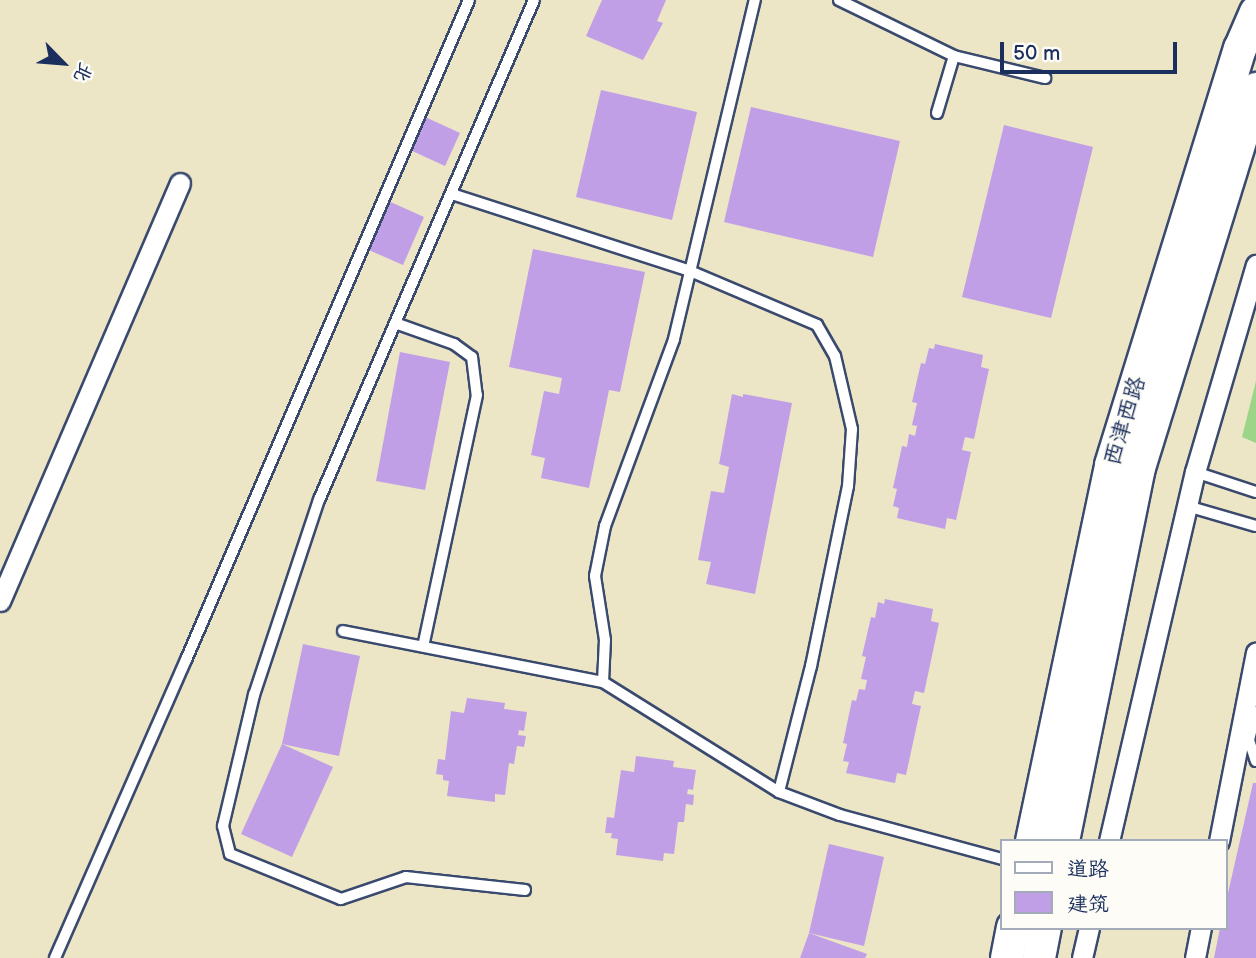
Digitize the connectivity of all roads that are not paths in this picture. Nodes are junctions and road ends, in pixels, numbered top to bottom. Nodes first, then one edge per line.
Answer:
1 (469, 0) edge
2 (534, 0) edge
3 (755, 0) edge
4 (839, 0) edge
5 (1256, 12) edge
6 (954, 56) junction
7 (1045, 78) dead end
8 (1256, 89) edge
9 (937, 113) dead end
10 (180, 183) dead end
11 (452, 194) junction
12 (1256, 265) edge
13 (690, 271) junction
14 (395, 323) junction
15 (1195, 472) junction
16 (1256, 492) edge
17 (1187, 506) junction
18 (1256, 526) edge
19 (0, 601) edge
20 (343, 631) dead end
21 (423, 646) junction
22 (1256, 653) edge
23 (603, 682) junction
24 (1256, 712) edge
25 (1256, 761) edge
26 (779, 792) junction
27 (1032, 839) edge
28 (1063, 839) edge
29 (1109, 839) edge
30 (1219, 839) edge
31 (1000, 858) edge
32 (525, 890) dead end
33 (1013, 930) edge
34 (1045, 930) edge
35 (1089, 930) edge
36 (1201, 930) edge
37 (55, 958) edge
38 (1007, 958) edge
39 (1038, 958) edge
40 (1082, 958) edge
41 (1195, 958) edge

1 - 37 lane
2 - 11 lane
3 - 13 lane
4 - 6 lane
5 - 27 main road, 西津西路
6 - 7 lane
6 - 9 lane
8 - 28 main road, 西津西路
10 - 19 street
11 - 13 lane
11 - 14 lane
12 - 15 street
13 - 23 lane
13 - 26 lane
14 - 21 lane
14 - 32 lane
15 - 16 lane
15 - 17 street
17 - 18 lane
17 - 29 street
20 - 21 lane
21 - 23 lane
22 - 30 street
23 - 26 lane
24 - 25 lane
26 - 31 lane
33 - 38 main road
34 - 39 main road
35 - 40 street
36 - 41 street

